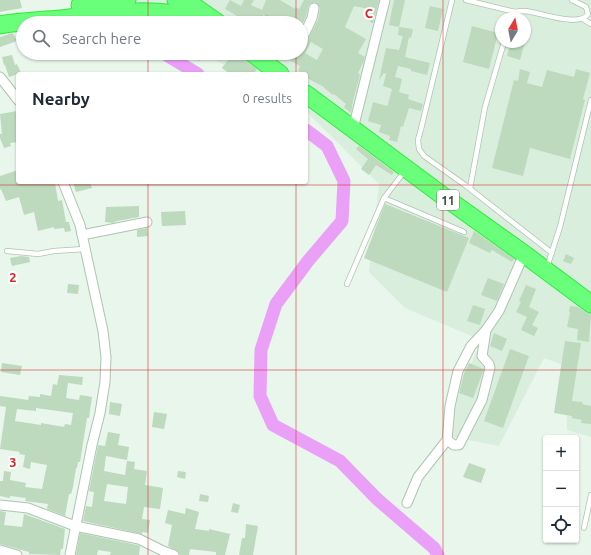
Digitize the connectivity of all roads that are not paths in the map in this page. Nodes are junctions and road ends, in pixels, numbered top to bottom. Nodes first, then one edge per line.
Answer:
1 (127, 0) edge
2 (176, 0) edge
3 (385, 0) edge
4 (452, 0) edge
5 (466, 0) edge
6 (572, 0) edge
7 (314, 8) dead end
8 (82, 10) junction
9 (516, 12) joint
10 (530, 12) edge
11 (531, 12) edge
12 (27, 16) edge
13 (49, 16) edge
14 (179, 16) edge
15 (209, 16) edge
16 (16, 17) edge
17 (0, 19) edge
18 (583, 19) junction
19 (16, 22) edge
20 (591, 24) edge
21 (0, 25) edge
22 (308, 27) edge
23 (502, 48) edge
24 (261, 60) edge
25 (277, 72) edge
26 (0, 77) edge
27 (308, 95) edge
28 (16, 97) edge
29 (591, 100) edge
30 (353, 129) junction
31 (407, 169) junction
32 (64, 184) edge
33 (470, 188) junction
34 (384, 198) junction
35 (148, 222) dead end
36 (464, 232) dead end
37 (82, 235) junction
38 (84, 248) junction
39 (7, 251) dead end
40 (552, 253) junction
41 (524, 254) junction
42 (546, 270) junction
43 (347, 284) dead end
44 (591, 304) edge
45 (486, 330) junction
46 (447, 440) junction
47 (591, 495) edge
48 (407, 503) dead end
49 (0, 505) edge
50 (75, 526) junction
51 (584, 528) dead end
52 (0, 550) edge
53 (17, 555) edge
54 (70, 555) edge
55 (174, 555) edge

1 - 8 highway
2 - 15 highway
3 - 30 street
4 - 33 lane
5 - 9 lane
6 - 18 lane
7 - 22 street
8 - 12 highway
8 - 13 highway
8 - 14 highway
9 - 10 lane
11 - 18 lane
16 - 17 highway
18 - 20 lane
19 - 21 highway
23 - 33 lane
24 - 25 highway
26 - 28 street
27 - 30 highway, 11
29 - 40 lane
30 - 31 highway, 11
31 - 34 lane
31 - 41 highway, 11
32 - 37 street
33 - 40 lane
34 - 36 lane
34 - 43 lane
35 - 37 street
37 - 38 street
38 - 39 lane
38 - 50 street
40 - 42 lane
41 - 42 highway, 11
41 - 45 street
42 - 44 highway, 11
45 - 46 street
45 - 46 street
46 - 48 street
47 - 51 lane
49 - 50 street
50 - 54 street
50 - 55 street
52 - 53 street

